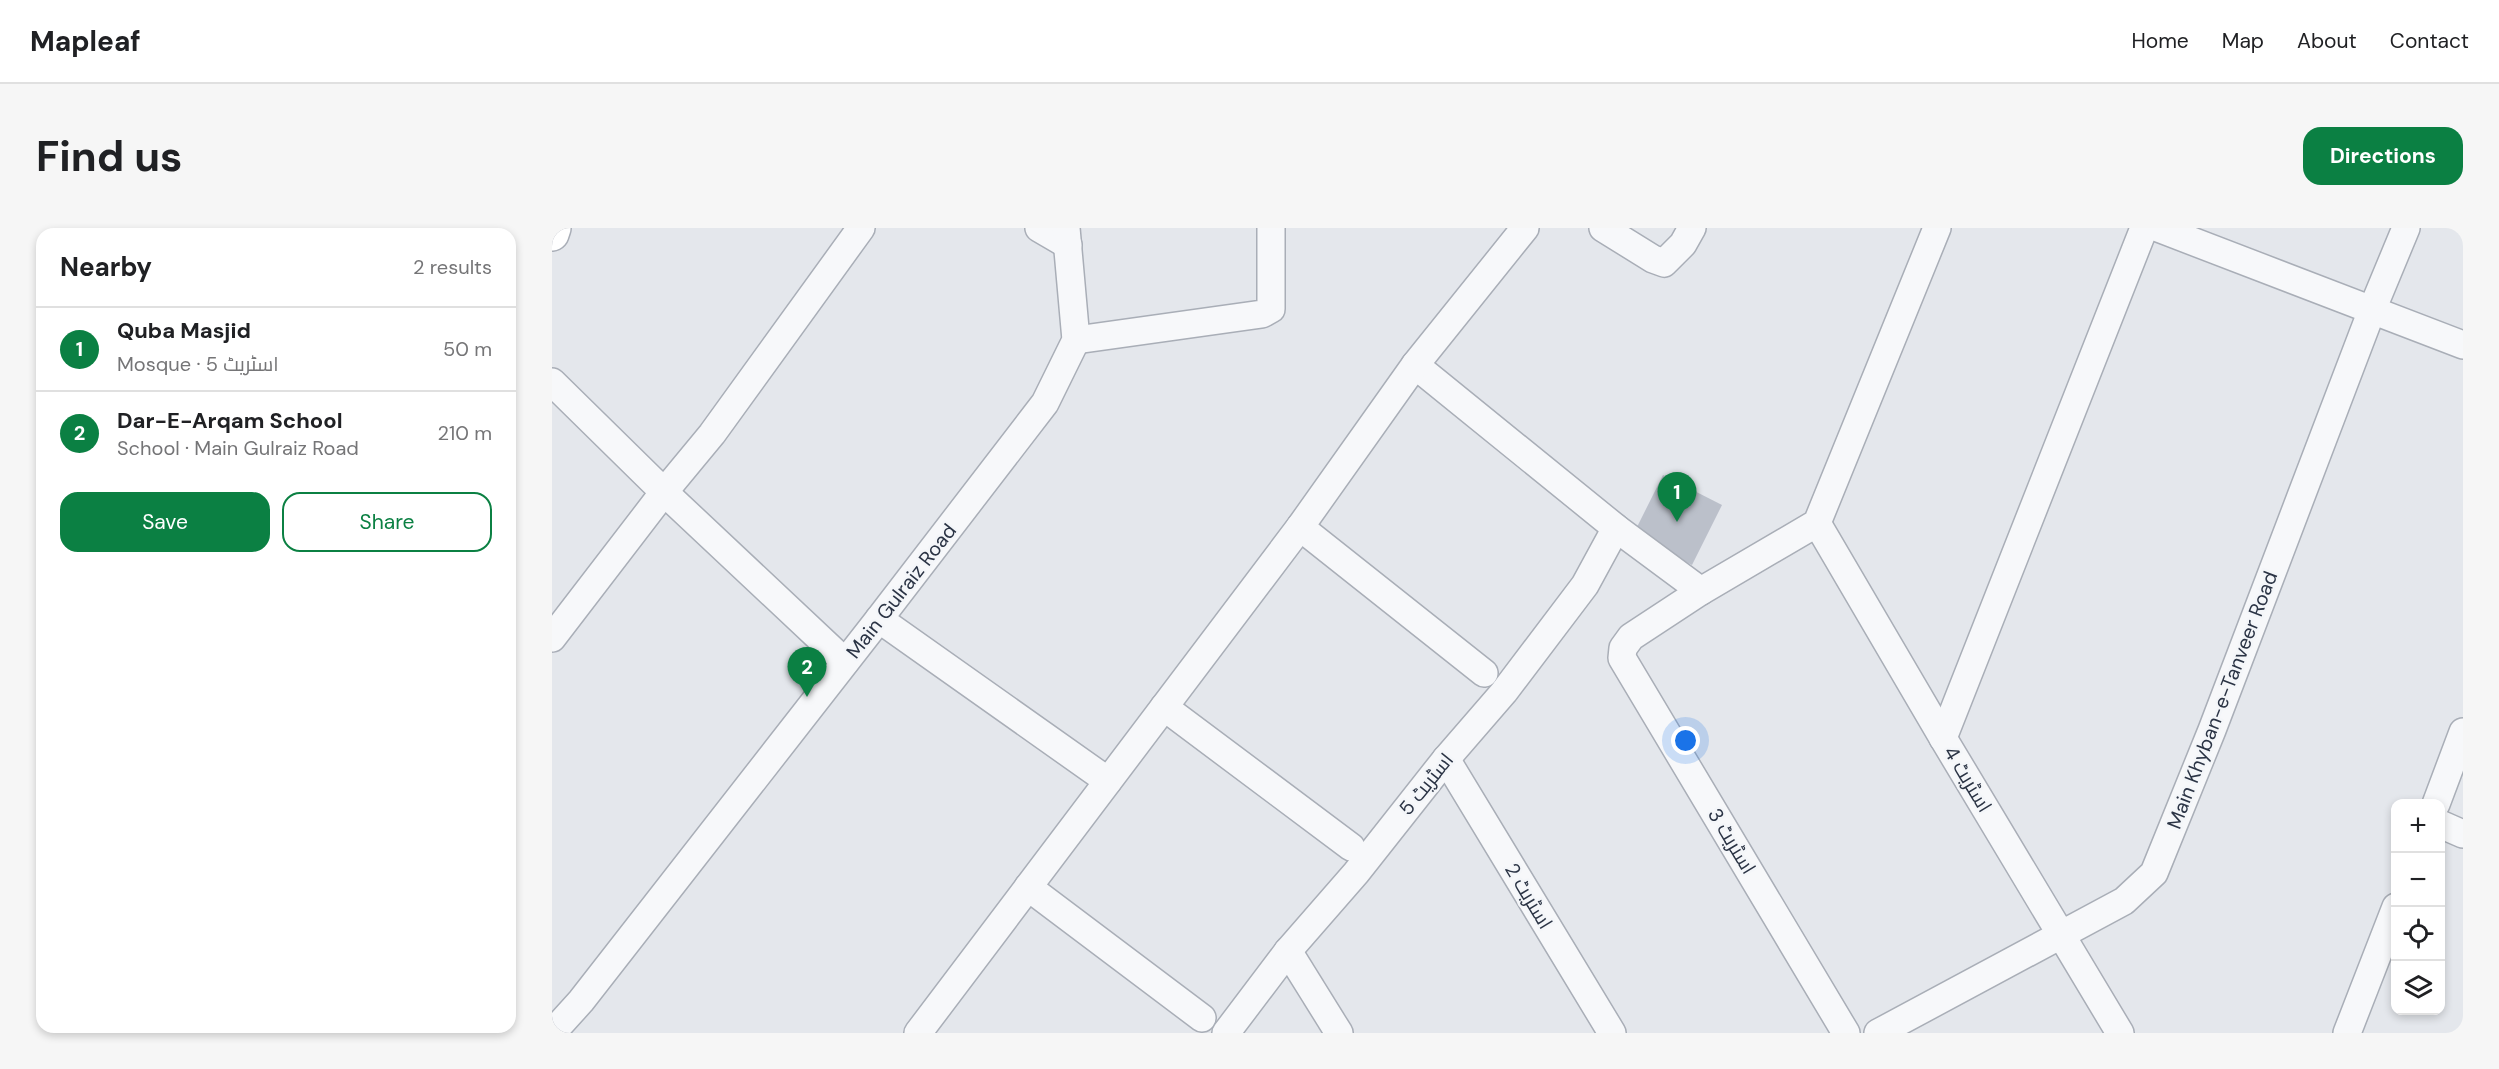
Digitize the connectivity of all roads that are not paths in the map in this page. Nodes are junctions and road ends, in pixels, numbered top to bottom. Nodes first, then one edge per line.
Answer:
1 (554, 228) edge
2 (861, 228) edge
3 (1039, 228) edge
4 (1271, 228) edge
5 (1524, 228) edge
6 (1603, 228) edge
7 (1692, 228) edge
8 (1937, 228) edge
9 (2144, 228) edge
10 (2158, 228) edge
11 (2406, 228) edge
12 (552, 234) edge
13 (1067, 236) edge
14 (2372, 310) junction
15 (1076, 340) junction
16 (2463, 345) edge
17 (1415, 365) junction
18 (552, 382) edge
19 (664, 492) junction
20 (1817, 524) junction
21 (1300, 527) junction
22 (1616, 528) junction
23 (1701, 591) junction
24 (879, 620) junction
25 (552, 638) edge
26 (845, 662) junction
27 (1484, 673) dead end
28 (1164, 707) junction
29 (2463, 732) edge
30 (1943, 738) junction
31 (1446, 759) junction
32 (1108, 781) junction
33 (2438, 799) edge
34 (2445, 826) edge
35 (2463, 834) edge
36 (1351, 847) dead end
37 (1028, 887) junction
38 (2391, 921) edge
39 (2060, 933) junction
40 (1288, 951) junction
41 (1202, 1018) dead end
42 (552, 1033) edge
43 (918, 1033) edge
44 (1226, 1033) edge
45 (1339, 1033) edge
46 (1612, 1033) edge
47 (1846, 1033) edge
48 (1878, 1033) edge
49 (2120, 1033) edge
50 (2347, 1033) edge

1 - 12 street
2 - 19 street
3 - 13 street
4 - 15 street
5 - 17 street
6 - 7 street
8 - 20 street
9 - 30 street
10 - 14 street
11 - 14 street, Main Khyban-e-Tanveer Road
13 - 15 street
14 - 16 street
14 - 39 street, Main Khyban-e-Tanveer Road
15 - 24 street, Main Gulraiz Road
17 - 21 street
17 - 22 street
18 - 19 street
19 - 25 street
19 - 26 street
20 - 23 street
20 - 30 street, اسٹریٹ 4
21 - 27 street
21 - 28 street
22 - 23 street
22 - 31 street, اسٹریٹ 5
23 - 47 street, اسٹریٹ 3
24 - 26 street, Main Gulraiz Road
24 - 32 street
26 - 42 street, Main Gulraiz Road
28 - 32 street
28 - 36 street
29 - 33 street
30 - 39 street, اسٹریٹ 4
31 - 40 street, اسٹریٹ 5
31 - 46 street, اسٹریٹ 2
32 - 37 street
34 - 35 street
37 - 41 street
37 - 43 street
38 - 50 street
39 - 48 street, Main Khyban-e-Tanveer Road
39 - 49 street, اسٹریٹ 4
40 - 44 street, اسٹریٹ 5
40 - 45 street

